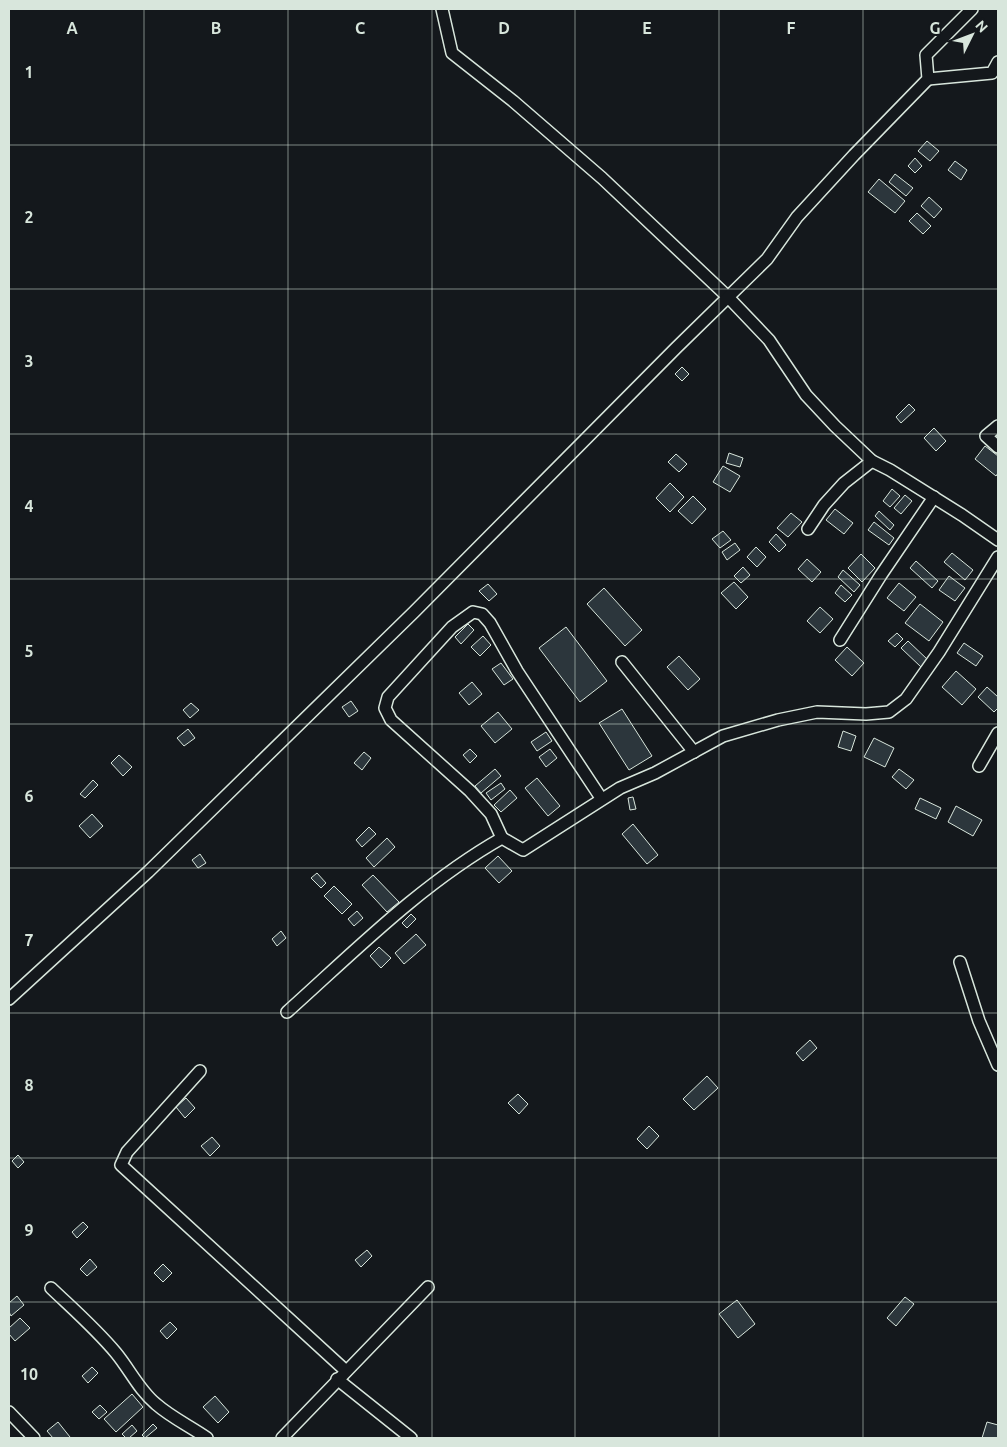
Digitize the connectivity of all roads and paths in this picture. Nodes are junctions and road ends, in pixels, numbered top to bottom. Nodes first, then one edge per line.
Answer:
1 (442, 9) edge
2 (972, 9) edge
3 (998, 62) edge
4 (928, 79) junction
5 (728, 297) junction
6 (998, 426) edge
7 (998, 447) edge
8 (872, 461) junction
9 (934, 497) junction
10 (808, 529) dead end
11 (998, 540) edge
12 (998, 557) edge
13 (840, 640) dead end
14 (622, 662) dead end
15 (998, 733) edge
16 (694, 752) junction
17 (979, 766) dead end
18 (601, 798) junction
19 (502, 838) junction
20 (960, 962) dead end
21 (9, 999) edge
22 (287, 1012) dead end
23 (998, 1065) edge
24 (200, 1071) dead end
25 (428, 1287) dead end
26 (51, 1288) dead end
27 (346, 1370) junction
28 (337, 1380) junction
29 (9, 1412) edge
30 (34, 1438) edge
31 (207, 1438) edge
32 (282, 1438) edge
33 (411, 1438) edge

1 - 5 street
2 - 4 street
3 - 4 street
4 - 5 street
5 - 8 street
5 - 21 street
6 - 7 street
8 - 9 street
8 - 10 street
9 - 11 street
9 - 13 street
12 - 16 street
14 - 16 street
15 - 17 street
16 - 18 street
18 - 19 street
18 - 19 street
19 - 22 street
20 - 23 street
24 - 27 street
25 - 27 street
26 - 31 street
27 - 28 street
28 - 32 street
28 - 33 street
29 - 30 street

